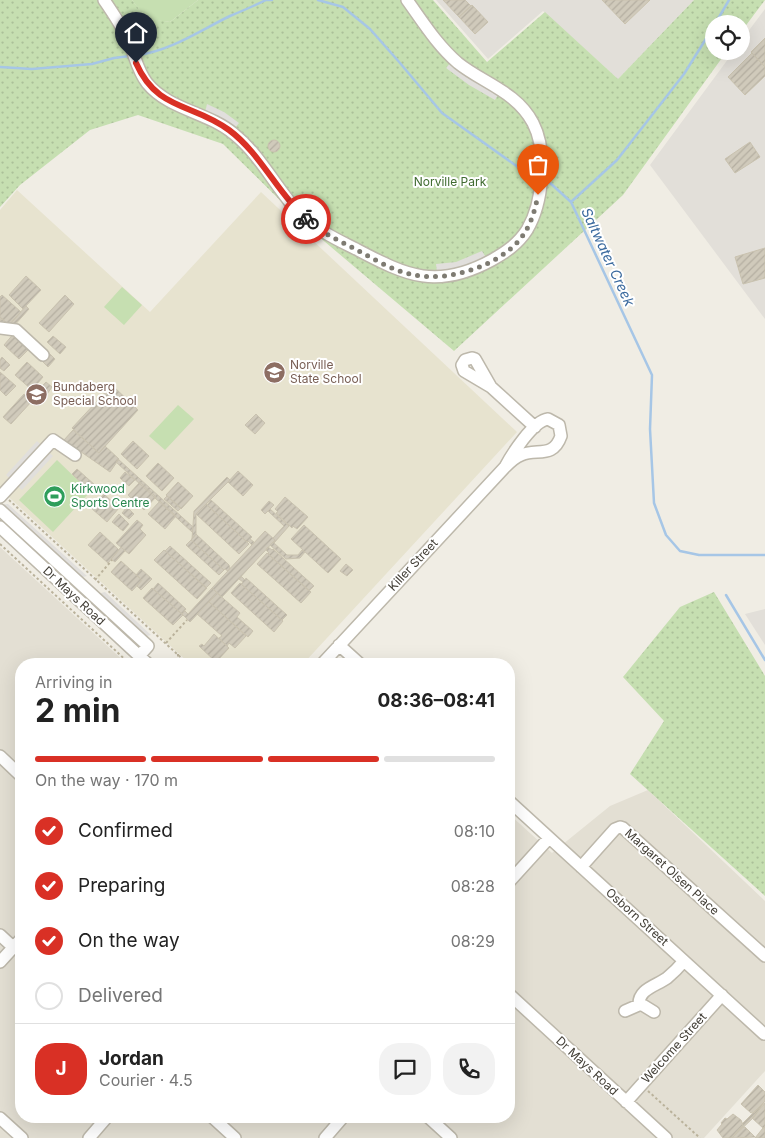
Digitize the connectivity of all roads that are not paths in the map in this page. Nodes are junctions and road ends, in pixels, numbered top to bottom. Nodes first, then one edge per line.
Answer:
1 (104, 0) edge
2 (407, 0) edge
3 (0, 328) edge
4 (43, 354) dead end
5 (491, 387) dead end
6 (535, 427) junction
7 (75, 455) dead end
8 (505, 467) junction
9 (3, 497) edge
10 (0, 510) edge
11 (0, 527) edge
12 (339, 645) junction
13 (139, 656) junction
14 (141, 658) edge
15 (327, 658) edge
16 (353, 658) edge
17 (0, 756) edge
18 (15, 770) edge
19 (515, 807) edge
20 (549, 838) junction
21 (581, 867) junction
22 (515, 875) edge
23 (0, 935) edge
24 (15, 941) edge
25 (15, 946) edge
26 (765, 956) edge
27 (684, 960) junction
28 (0, 962) edge
29 (722, 996) junction
30 (515, 1000) edge
31 (639, 1005) junction
32 (625, 1011) dead end
33 (654, 1012) dead end
34 (764, 1034) edge
35 (626, 1102) junction
36 (0, 1118) edge
37 (102, 1123) edge
38 (219, 1123) edge
39 (338, 1123) edge
40 (435, 1123) edge
41 (22, 1138) edge
42 (89, 1138) edge
43 (235, 1138) edge
44 (325, 1138) edge
45 (451, 1138) edge
46 (666, 1138) edge

1 - 2 street
3 - 4 street
5 - 6 street
6 - 8 street
6 - 8 street
7 - 9 street
8 - 12 street, Killer Street
10 - 13 street
11 - 13 street, Dr Mays Road
12 - 15 street, Killer Street
12 - 16 street
13 - 14 street, Dr Mays Road
17 - 18 street
19 - 20 street, Osborn Street
20 - 21 street, Osborn Street
20 - 22 street
21 - 26 street, Margaret Olsen Place
21 - 27 street, Osborn Street
23 - 24 street
25 - 28 street
27 - 29 street, Osborn Street
27 - 31 street
29 - 34 street, Osborn Street
29 - 35 street, Welcome Street
30 - 35 street, Dr Mays Road
31 - 32 street
31 - 33 street
35 - 46 street, Dr Mays Road
36 - 41 street
37 - 42 street
38 - 43 street
39 - 44 street
40 - 45 street

